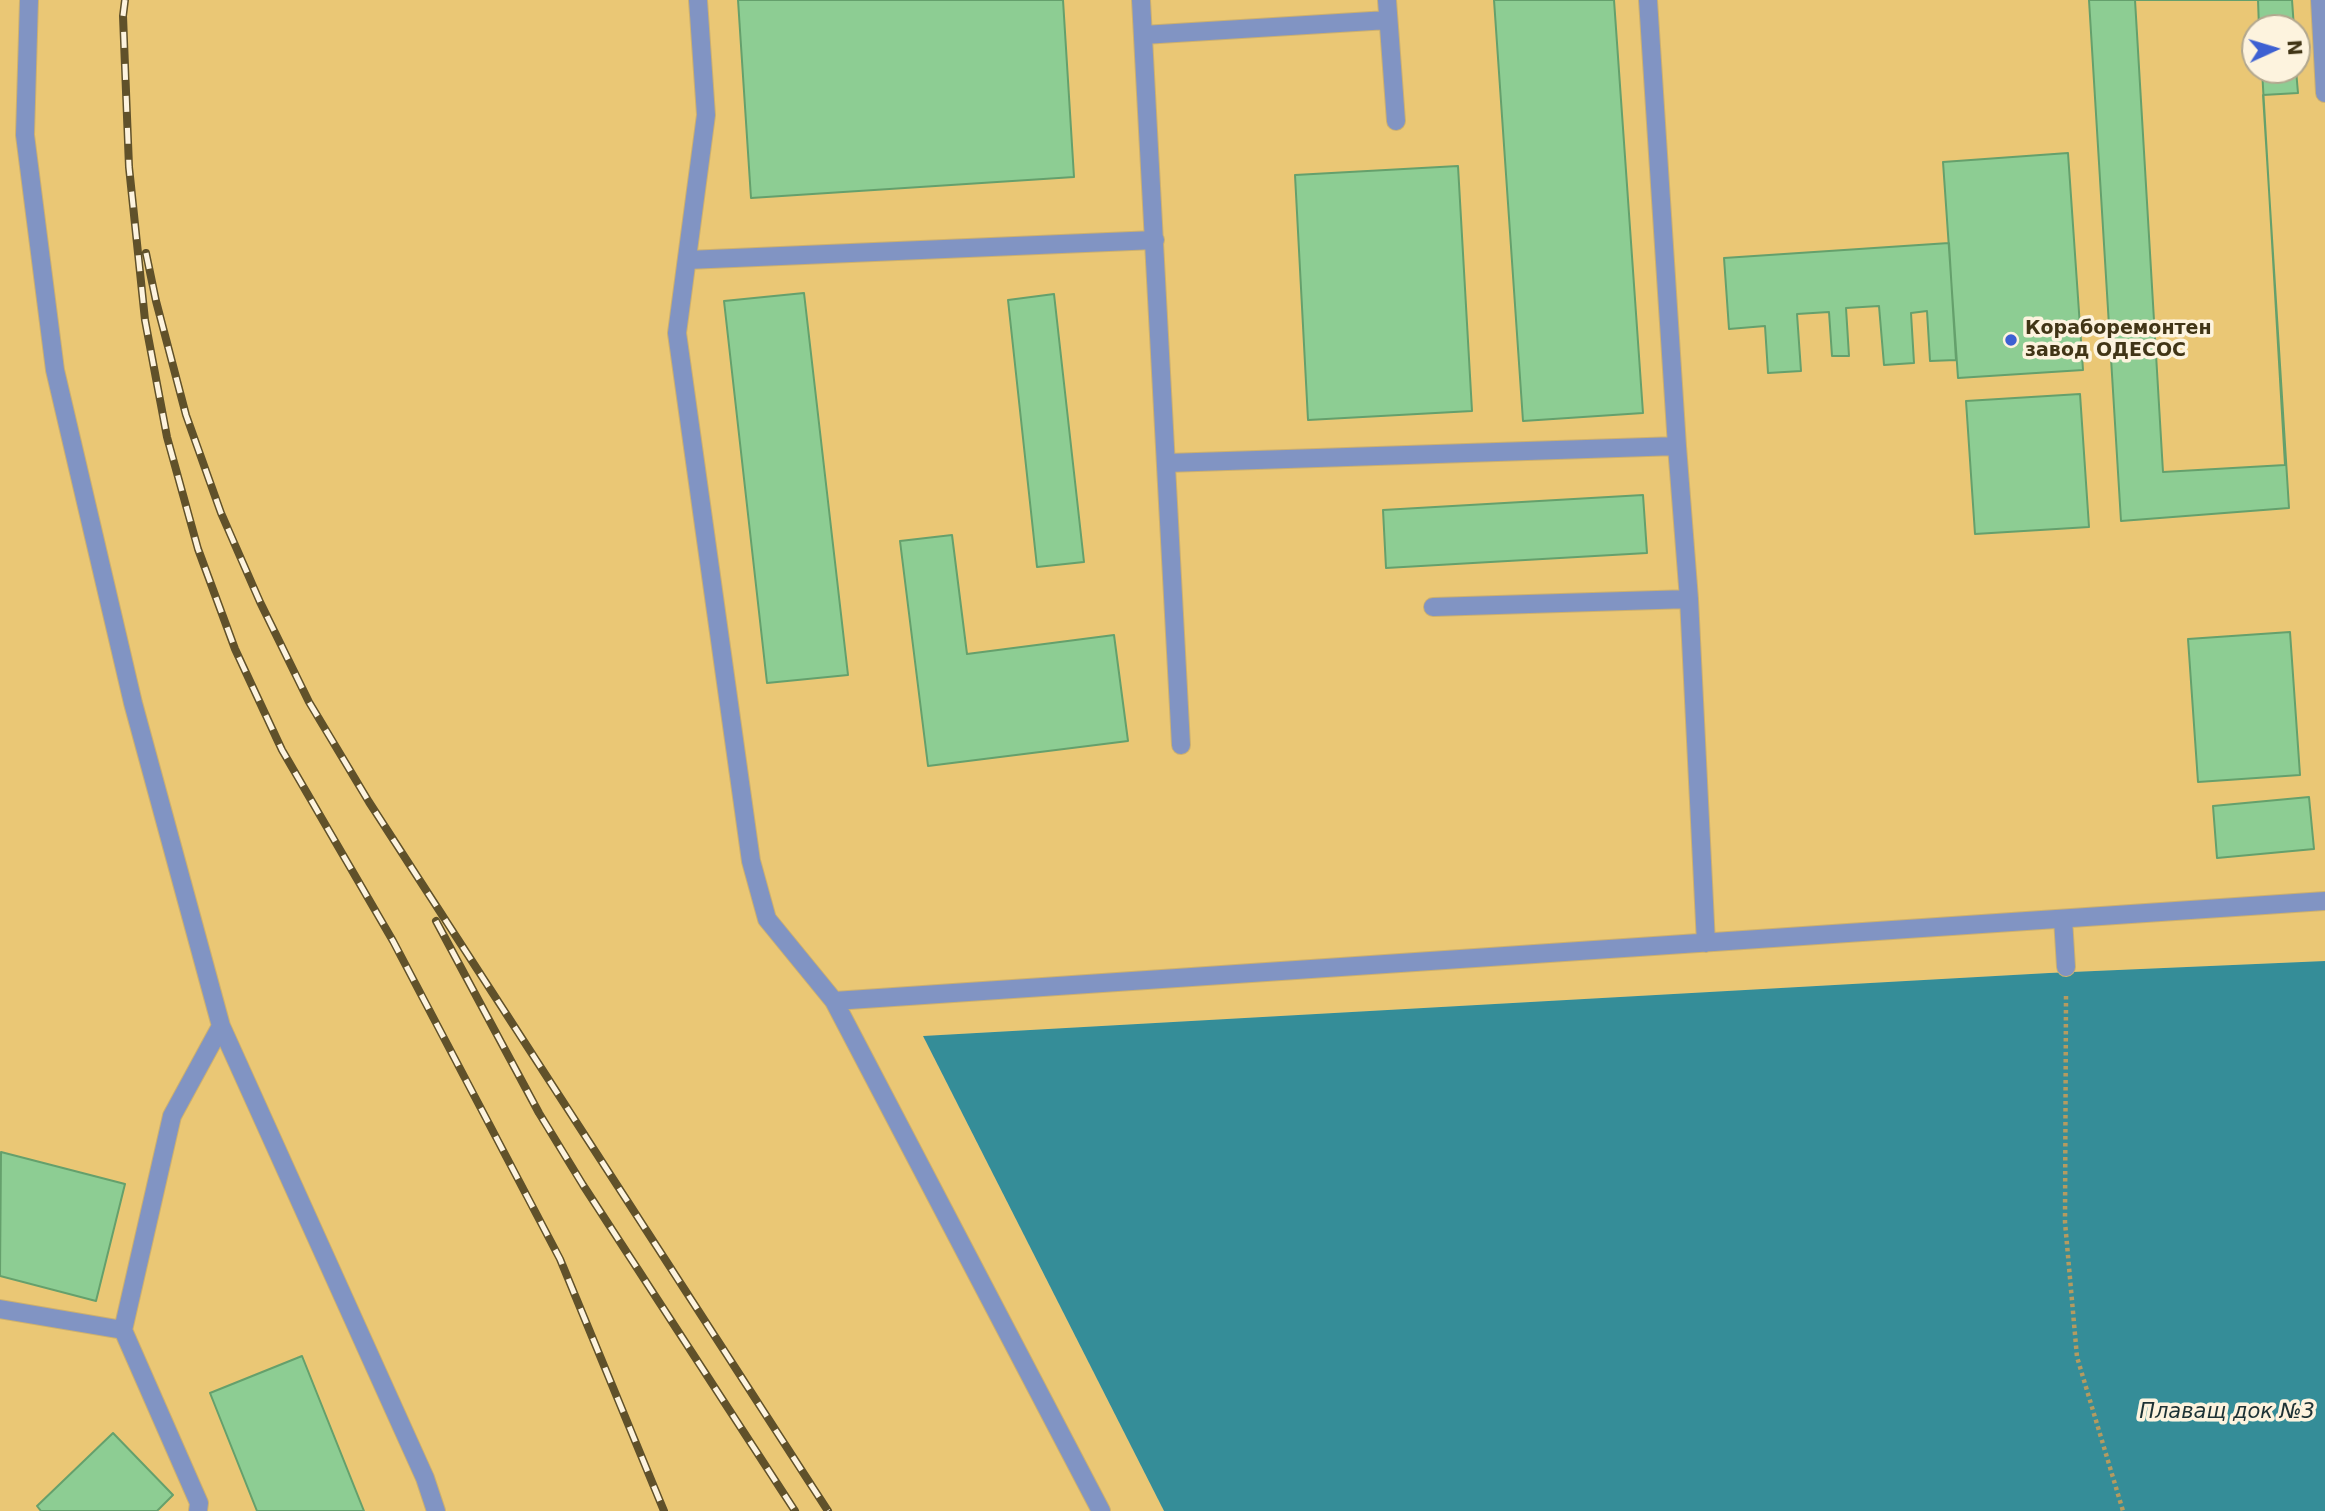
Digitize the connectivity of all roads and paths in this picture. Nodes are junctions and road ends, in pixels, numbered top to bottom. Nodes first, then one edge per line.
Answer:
1 (29, 0) edge
2 (698, 0) edge
3 (1142, 0) edge
4 (1387, 0) edge
5 (1648, 0) edge
6 (2320, 0) edge
7 (1388, 20) junction
8 (1143, 34) junction
9 (2325, 93) edge
10 (1396, 121) dead end
11 (1155, 240) junction
12 (687, 260) junction
13 (1677, 446) junction
14 (1167, 463) junction
15 (1689, 599) junction
16 (1433, 607) dead end
17 (1181, 745) dead end
18 (2325, 901) edge
19 (2063, 919) junction
20 (1706, 943) junction
21 (2066, 967) joint
22 (834, 1001) junction
23 (222, 1026) junction
24 (0, 1309) edge
25 (123, 1330) junction
26 (198, 1511) edge
27 (436, 1511) edge
28 (1101, 1511) edge
29 (2123, 1511) edge

1 - 23 street
2 - 12 street
3 - 8 street
4 - 7 street
5 - 13 street
6 - 9 street
7 - 8 street
7 - 10 street
8 - 11 street
11 - 12 street
11 - 14 street
12 - 22 street
13 - 14 street
13 - 15 street
14 - 17 street
15 - 16 street
15 - 20 street
18 - 19 street
19 - 20 street
19 - 21 street
20 - 22 street
21 - 29 path
22 - 28 street
23 - 25 street
23 - 27 street
24 - 25 street
25 - 26 street

